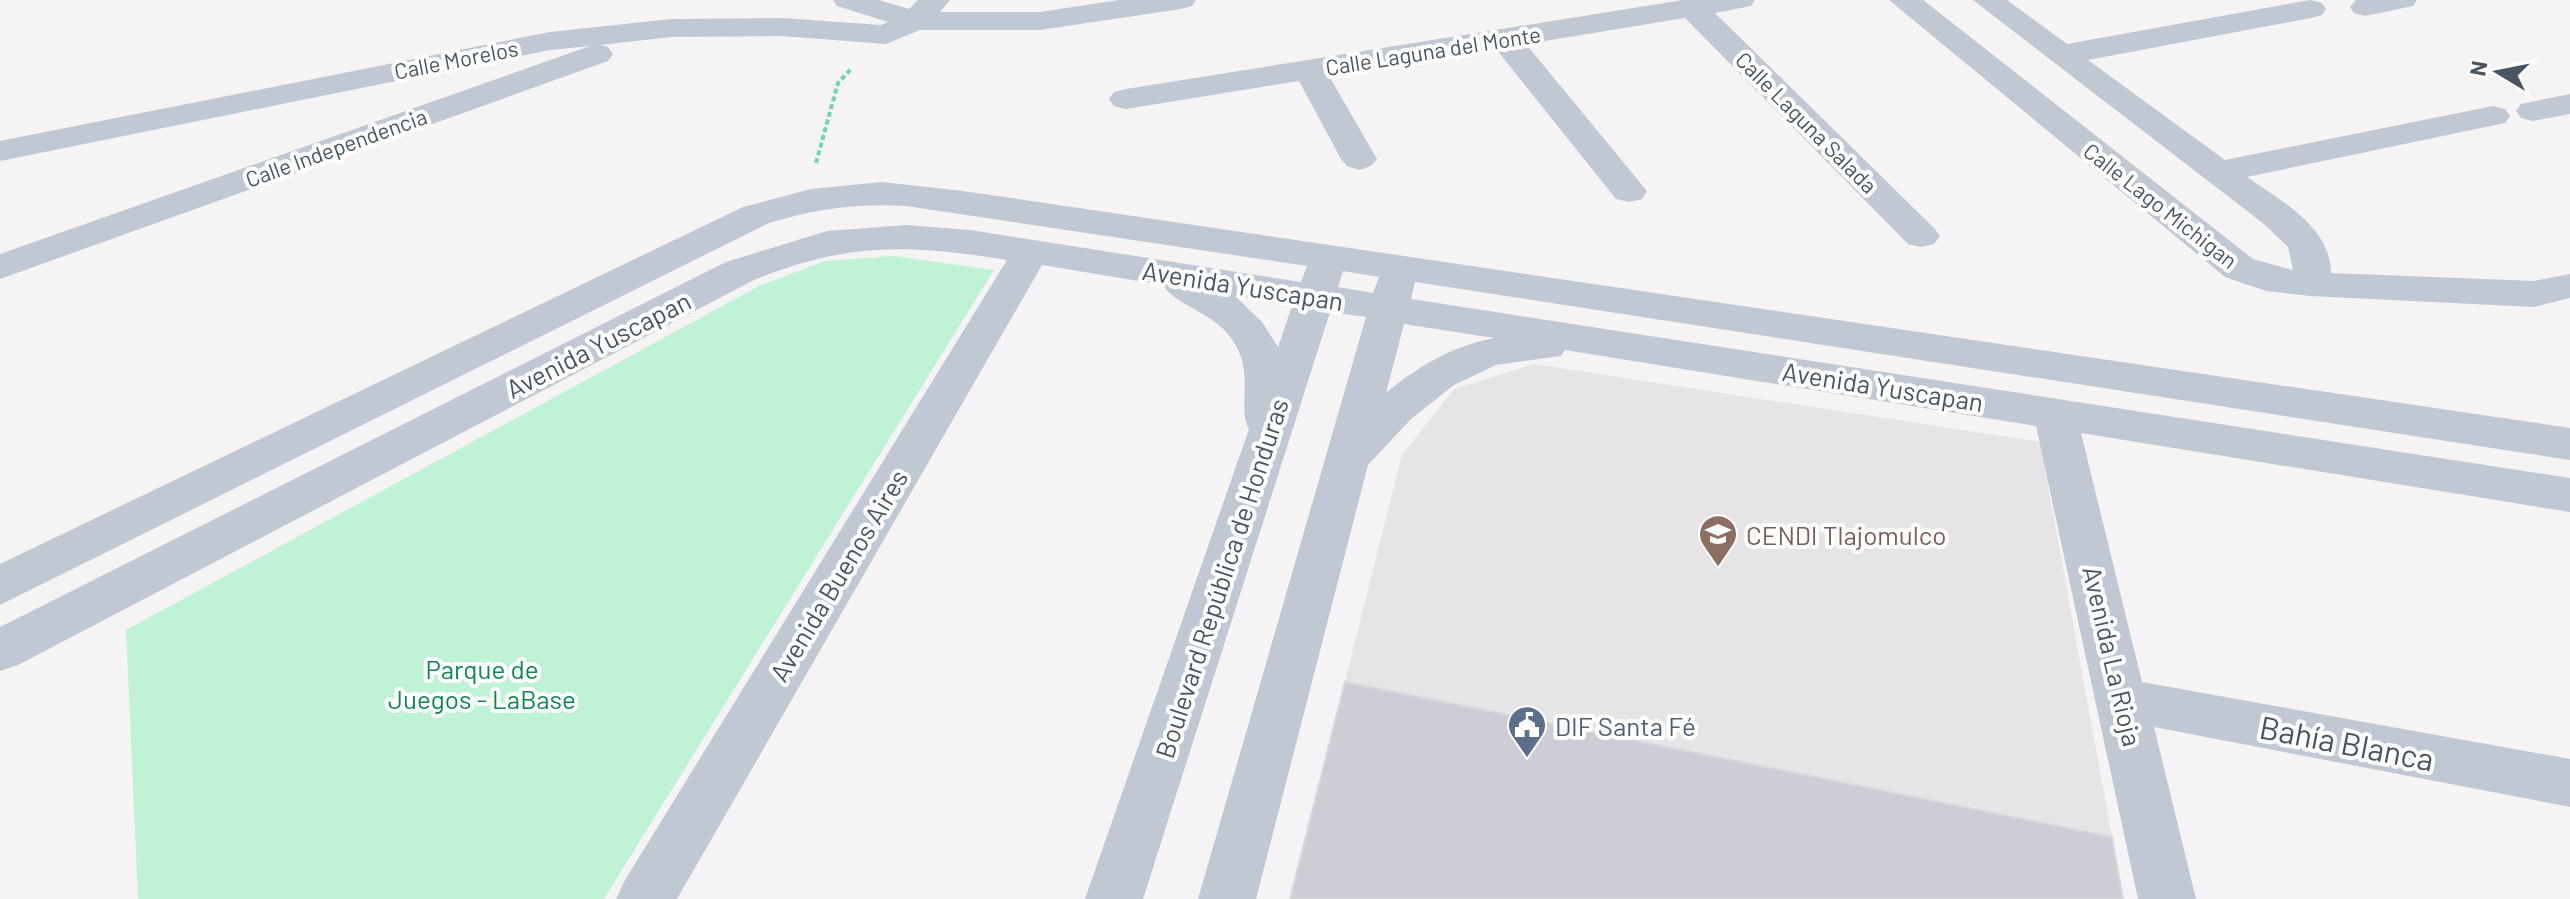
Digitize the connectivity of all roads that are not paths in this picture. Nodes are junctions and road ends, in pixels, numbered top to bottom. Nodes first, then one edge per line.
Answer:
1 (848, 0) edge
2 (1181, 0) edge
3 (1740, 0) edge
4 (1904, 0) edge
5 (1988, 0) edge
6 (2402, 0) edge
7 (2365, 7) dead end
8 (1692, 8) junction
9 (2311, 9) dead end
10 (925, 11) edge
11 (671, 28) junction
12 (1504, 38) junction
13 (2061, 55) junction
14 (1309, 70) junction
15 (1126, 99) dead end
16 (2570, 104) edge
17 (2533, 111) dead end
18 (2493, 116) dead end
19 (0, 151) edge
20 (1359, 159) dead end
21 (2218, 172) junction
22 (1629, 191) dead end
23 (1921, 236) dead end
24 (1031, 251) junction
25 (0, 267) edge
26 (1138, 268) junction
27 (1322, 277) junction
28 (2310, 284) junction
29 (2570, 286) edge
30 (1394, 288) junction
31 (1628, 346) junction
32 (2055, 414) junction
33 (2570, 444) edge
34 (1263, 455) junction
35 (1346, 467) junction
36 (2570, 495) edge
37 (0, 586) edge
38 (0, 650) edge
39 (2124, 700) junction
40 (2570, 783) edge
41 (645, 899) edge
42 (1114, 899) edge
43 (1227, 899) edge
44 (2167, 899) edge

1 - 10 street
2 - 10 street
3 - 8 street, Calle Laguna del Monte
4 - 28 street, Calle Lago Michigan
5 - 13 street
6 - 7 street
8 - 12 street, Calle Laguna del Monte
8 - 23 street, Calle Laguna Salada
9 - 13 street
10 - 11 street, Calle Morelos
11 - 19 street, Calle Morelos
11 - 25 street, Calle Independencia
12 - 14 street, Calle Laguna del Monte
12 - 22 street
13 - 21 street
14 - 15 street, Calle Laguna del Monte
14 - 20 street
16 - 17 street
18 - 21 street
21 - 28 street
24 - 26 street, Avenida Yuscapan
24 - 38 street, Avenida Yuscapan
24 - 41 street, Avenida Buenos Aires
26 - 27 street, Avenida Yuscapan
26 - 34 street
27 - 30 street, Avenida Yuscapan
27 - 34 street, Boulevard República de Honduras
27 - 37 street, Avenida Yuscapan
28 - 29 street, Calle Lago Michigan
30 - 31 street, Avenida Yuscapan
30 - 33 street, Avenida Yuscapan
30 - 35 street
31 - 32 street, Avenida Yuscapan
31 - 35 street
32 - 36 street, Avenida Yuscapan
32 - 39 street, Avenida La Rioja
34 - 42 street, Boulevard República de Honduras
35 - 43 street
39 - 40 street, Bahía Blanca
39 - 44 street, Avenida La Rioja

